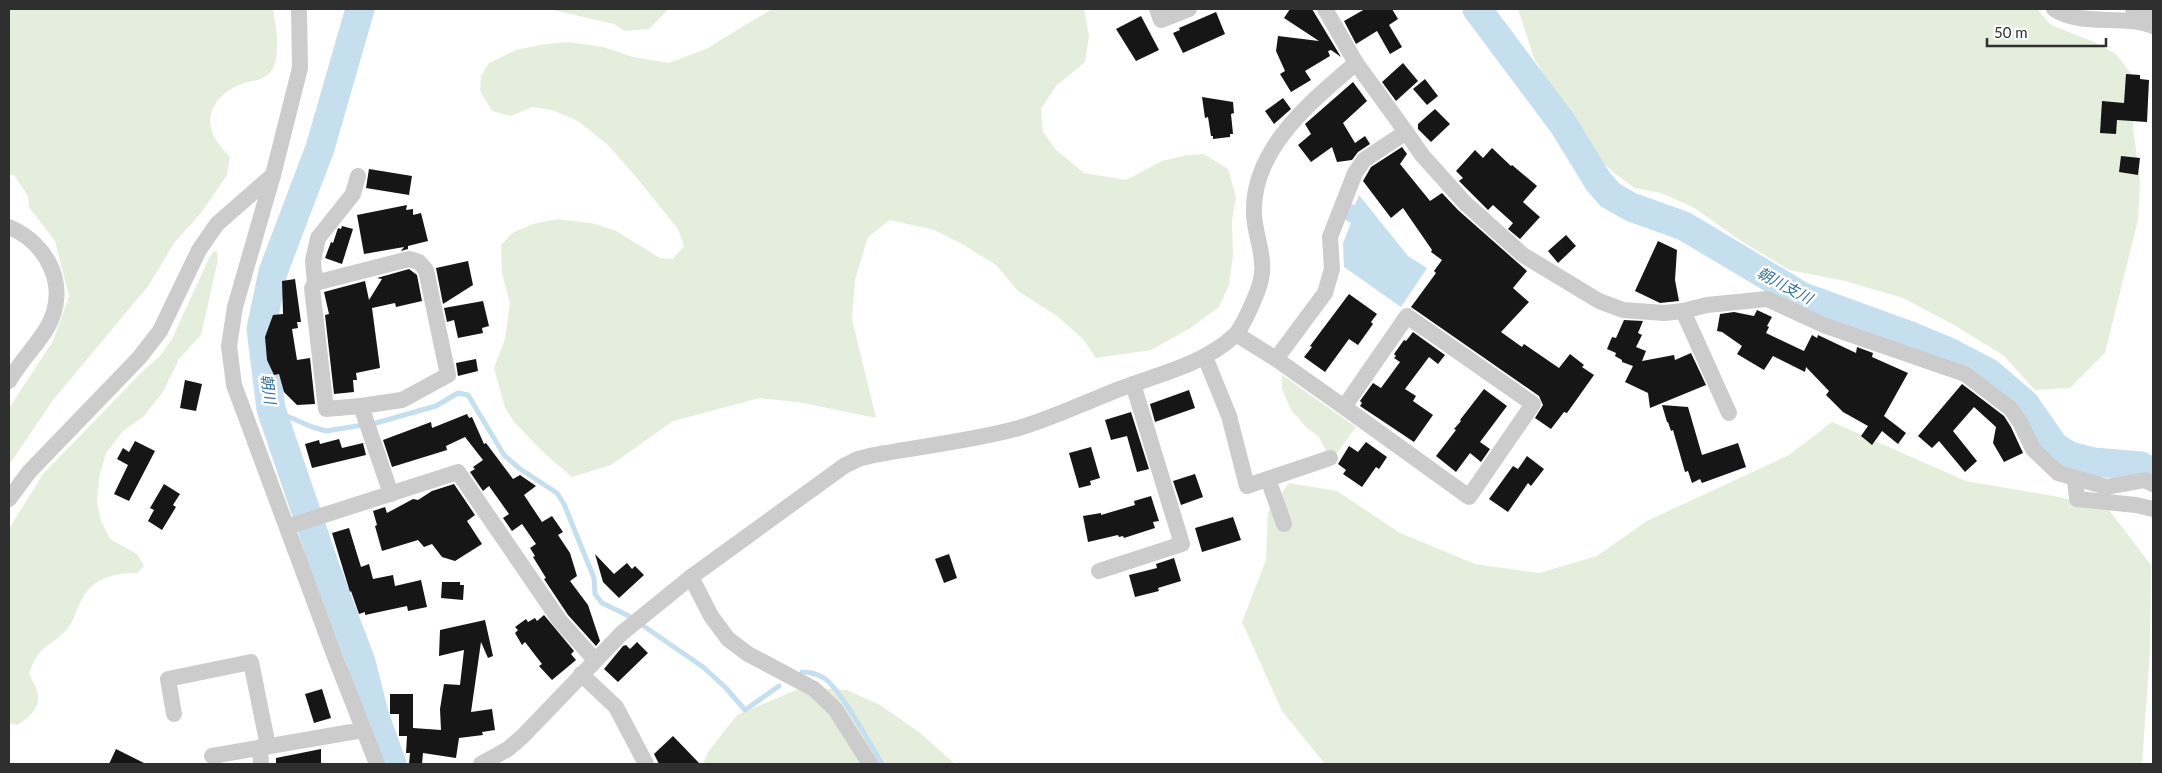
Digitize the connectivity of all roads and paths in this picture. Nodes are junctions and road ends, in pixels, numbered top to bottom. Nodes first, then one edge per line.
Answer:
1 (299, 9) edge
2 (1157, 9) edge
3 (1189, 9) edge
4 (1325, 9) edge
5 (2054, 9) edge
6 (2133, 9) edge
7 (2153, 13) edge
8 (2153, 26) edge
9 (1356, 64) junction
10 (1406, 132) junction
11 (273, 175) junction
12 (358, 176) dead end
13 (9, 227) edge
14 (315, 283) junction
15 (1683, 311) junction
16 (1236, 334) junction
17 (1205, 357) junction
18 (1276, 359) junction
19 (9, 381) edge
20 (1133, 384) junction
21 (1344, 407) junction
22 (1729, 413) dead end
23 (365, 417) junction
24 (1330, 458) dead end
25 (1268, 479) junction
26 (2075, 479) junction
27 (2153, 484) edge
28 (390, 494) junction
29 (9, 499) edge
30 (2153, 509) edge
31 (1284, 524) dead end
32 (287, 527) junction
33 (1099, 571) dead end
34 (691, 577) junction
35 (595, 660) junction
36 (580, 674) junction
37 (174, 714) dead end
38 (363, 730) junction
39 (264, 746) junction
40 (212, 756) dead end
41 (261, 764) edge
42 (377, 764) edge
43 (481, 764) edge
44 (646, 764) edge
45 (870, 764) edge

1 - 11 street
2 - 3 street
4 - 9 street
5 - 8 street
6 - 7 street
9 - 10 street
9 - 16 street
10 - 15 street
10 - 18 street
11 - 29 street
11 - 32 street
12 - 14 street
13 - 19 street
14 - 23 street
14 - 23 street
15 - 22 street
15 - 26 street
16 - 17 street
16 - 18 street
17 - 20 street
17 - 25 street
18 - 21 street
20 - 33 street
20 - 34 street
21 - 21 street
23 - 28 street
24 - 25 street
25 - 31 street
26 - 27 street
26 - 30 street
28 - 32 street
28 - 35 street
32 - 38 street
34 - 35 street
34 - 45 street
35 - 36 street
36 - 43 street
36 - 44 street
37 - 39 street
38 - 39 street
38 - 42 street
39 - 40 street
39 - 41 street

